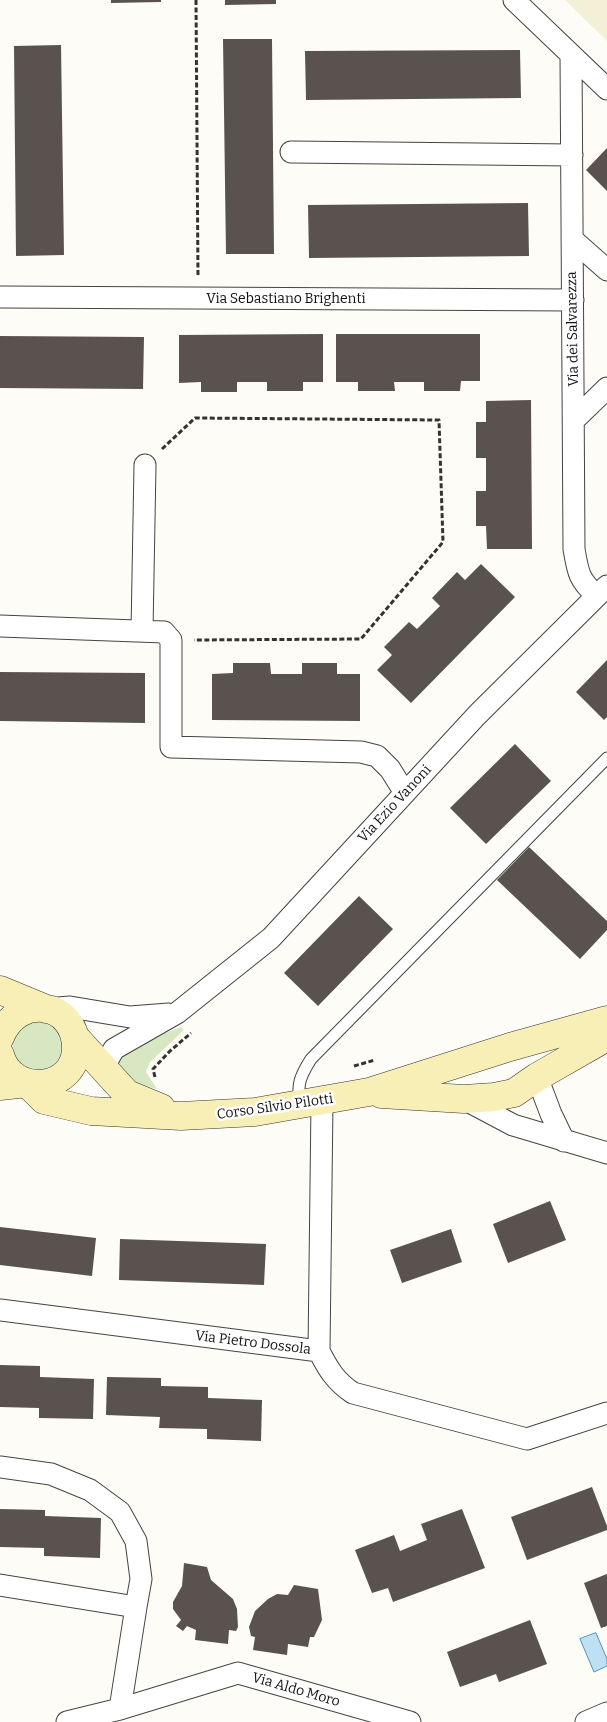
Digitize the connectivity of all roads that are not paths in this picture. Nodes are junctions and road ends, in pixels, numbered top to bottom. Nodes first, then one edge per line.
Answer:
1 (514, 0) edge
2 (571, 55) junction
3 (607, 89) edge
4 (291, 152) dead end
5 (572, 154) junction
6 (572, 239) junction
7 (607, 270) edge
8 (0, 297) edge
9 (573, 300) junction
10 (607, 388) edge
11 (574, 420) junction
12 (145, 465) road end
13 (602, 591) edge
14 (0, 626) edge
15 (142, 631) junction
16 (607, 758) edge
17 (405, 793) junction
18 (0, 990) edge
19 (46, 1009) junction
20 (177, 1013) junction
21 (607, 1020) edge
22 (0, 1037) edge
23 (75, 1037) junction
24 (607, 1037) edge
25 (500, 1050) junction
26 (0, 1055) edge
27 (106, 1073) junction
28 (537, 1077) junction
29 (27, 1083) junction
30 (0, 1086) edge
31 (369, 1092) junction
32 (494, 1097) junction
33 (464, 1099) junction
34 (310, 1104) junction
35 (181, 1116) junction
36 (564, 1141) junction
37 (607, 1153) edge
38 (0, 1310) edge
39 (318, 1351) junction
40 (607, 1413) edge
41 (0, 1467) edge
42 (0, 1585) edge
43 (136, 1607) junction
44 (120, 1709) junction
45 (607, 1713) edge
46 (66, 1722) edge
47 (410, 1722) edge
48 (586, 1722) edge

1 - 2 street
2 - 3 street
2 - 5 street, Via dei Salvarezza
4 - 5 street
5 - 6 street, Via dei Salvarezza
6 - 7 street
6 - 9 street, Via dei Salvarezza
8 - 9 street, Via Sebastiano Brighenti
9 - 11 street, Via dei Salvarezza
10 - 11 street
11 - 13 street, Via dei Salvarezza
12 - 15 street
13 - 17 street, Via Ezio Vanoni
14 - 15 street
15 - 17 street
16 - 34 lane
17 - 20 street, Via Ezio Vanoni
18 - 19 street, Corso Silvio Pilotti
19 - 20 street
19 - 22 street
19 - 23 street, Corso Silvio Pilotti
20 - 27 street, Via Ezio Vanoni
21 - 25 street, Corso Silvio Pilotti
23 - 27 street, Corso Silvio Pilotti
23 - 29 street
24 - 28 street, Corso Silvio Pilotti
25 - 28 street
25 - 31 street, Corso Silvio Pilotti
25 - 32 street
26 - 29 street, Corso Silvio Pilotti
27 - 35 street, Corso Silvio Pilotti
28 - 32 street, Corso Silvio Pilotti
28 - 36 street
29 - 30 street
29 - 35 street, Corso Silvio Pilotti
31 - 33 street, Corso Silvio Pilotti
31 - 34 street, Corso Silvio Pilotti
32 - 33 street, Corso Silvio Pilotti
33 - 36 street
34 - 35 street, Corso Silvio Pilotti
34 - 39 street, Via Pietro Dossola
36 - 37 street
38 - 39 street, Via Pietro Dossola
39 - 40 street
41 - 43 street
42 - 43 street
43 - 44 street
44 - 46 street, Via Aldo Moro
44 - 47 street, Via Aldo Moro
45 - 48 street

